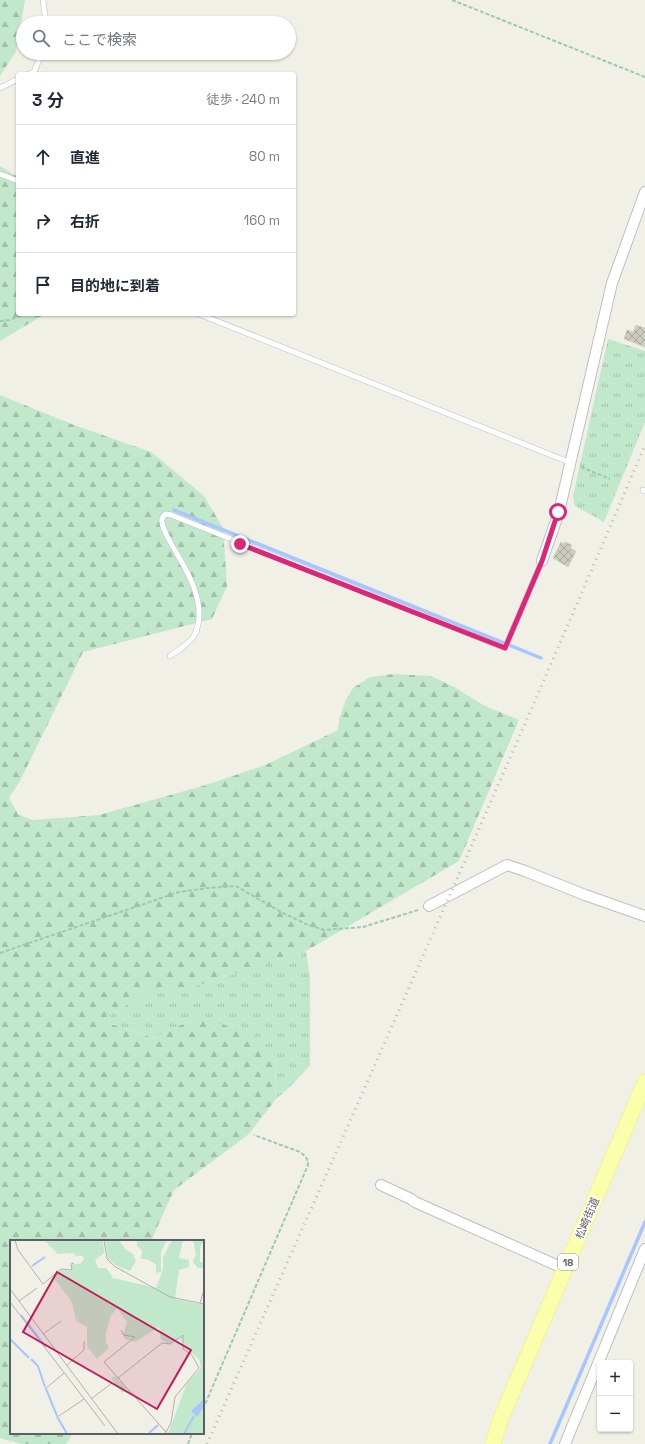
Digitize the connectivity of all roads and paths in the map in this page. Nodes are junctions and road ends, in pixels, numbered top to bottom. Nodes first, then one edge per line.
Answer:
1 (43, 0) edge
2 (452, 0) edge
3 (45, 16) edge
4 (39, 60) edge
5 (34, 72) edge
6 (645, 77) edge
7 (16, 80) edge
8 (0, 88) edge
9 (0, 174) edge
10 (16, 179) edge
11 (645, 192) edge
12 (20, 316) edge
13 (204, 316) edge
14 (0, 321) edge
15 (571, 463) junction
16 (610, 479) dead end
17 (542, 561) joint
18 (170, 656) dead end
19 (429, 906) joint
20 (645, 916) edge
21 (0, 953) edge
22 (645, 1082) edge
23 (254, 1135) dead end
24 (381, 1185) dead end
25 (645, 1249) edge
26 (565, 1269) junction
27 (204, 1406) edge
28 (192, 1434) edge
29 (188, 1444) edge
30 (493, 1444) edge
31 (565, 1444) edge

1 - 3 lane
2 - 6 path
4 - 5 lane
7 - 8 lane
9 - 10 lane
11 - 15 street
12 - 14 path
13 - 15 lane
15 - 16 path
15 - 17 street
17 - 18 lane
19 - 20 street
19 - 21 path
22 - 26 main road, 松崎街道 / 18
23 - 27 path
24 - 26 street
25 - 31 street
26 - 30 main road, 松崎街道 / 18
28 - 29 path

